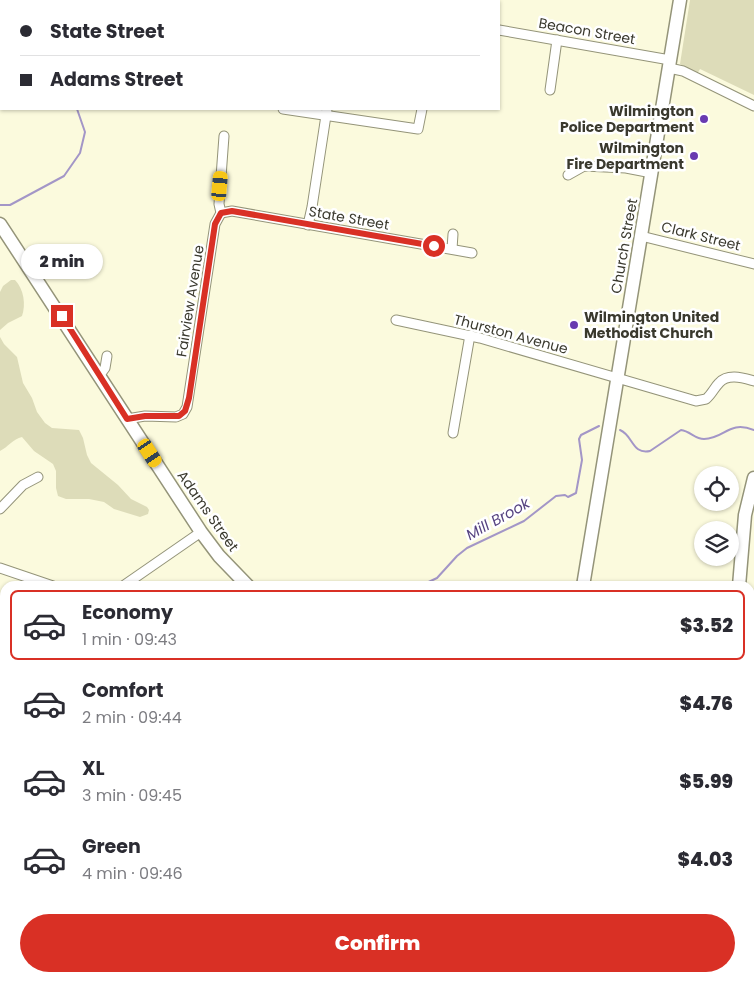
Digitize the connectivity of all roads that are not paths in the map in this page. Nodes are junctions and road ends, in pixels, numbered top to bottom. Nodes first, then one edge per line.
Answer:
1 (680, 0) edge
2 (500, 30) edge
3 (557, 40) junction
4 (669, 64) junction
5 (550, 90) dead end
6 (754, 106) edge
7 (297, 110) edge
8 (422, 110) edge
9 (326, 112) edge
10 (224, 136) dead end
11 (652, 173) junction
12 (568, 175) dead end
13 (221, 213) junction
14 (0, 224) edge
15 (308, 224) junction
16 (453, 234) dead end
17 (641, 236) junction
18 (452, 249) junction
19 (472, 252) dead end
20 (754, 264) edge
21 (396, 320) dead end
22 (470, 336) junction
23 (107, 356) dead end
24 (99, 376) junction
25 (617, 377) junction
26 (754, 381) edge
27 (127, 419) junction
28 (453, 432) dead end
29 (38, 477) dead end
30 (754, 478) edge
31 (0, 509) edge
32 (201, 532) junction
33 (0, 568) edge
34 (38, 581) edge
35 (130, 581) edge
36 (243, 581) edge
37 (584, 581) edge
38 (739, 581) edge

1 - 4 main road, Church Street
2 - 3 street, Beacon Street
3 - 4 street, Beacon Street
3 - 5 street
4 - 6 street, Beacon Street
4 - 11 main road, Church Street
7 - 9 street
8 - 9 street
9 - 15 street
10 - 13 street, Fairview Avenue
11 - 12 street
11 - 17 main road, Church Street
13 - 15 street, State Street
13 - 27 street, Fairview Avenue
14 - 24 main road, Adams Street
15 - 18 street, State Street
16 - 18 street
17 - 20 street, Clark Street
17 - 25 main road, Church Street
18 - 19 street, State Street
21 - 22 street, Thurston Avenue
22 - 25 street, Thurston Avenue
22 - 28 street
23 - 24 street
24 - 27 main road, Adams Street
25 - 26 street, Thurston Avenue
25 - 37 main road, Church Street
27 - 32 main road, Adams Street
29 - 31 street
30 - 38 main road
32 - 35 street
32 - 36 main road, Adams Street
33 - 34 street

